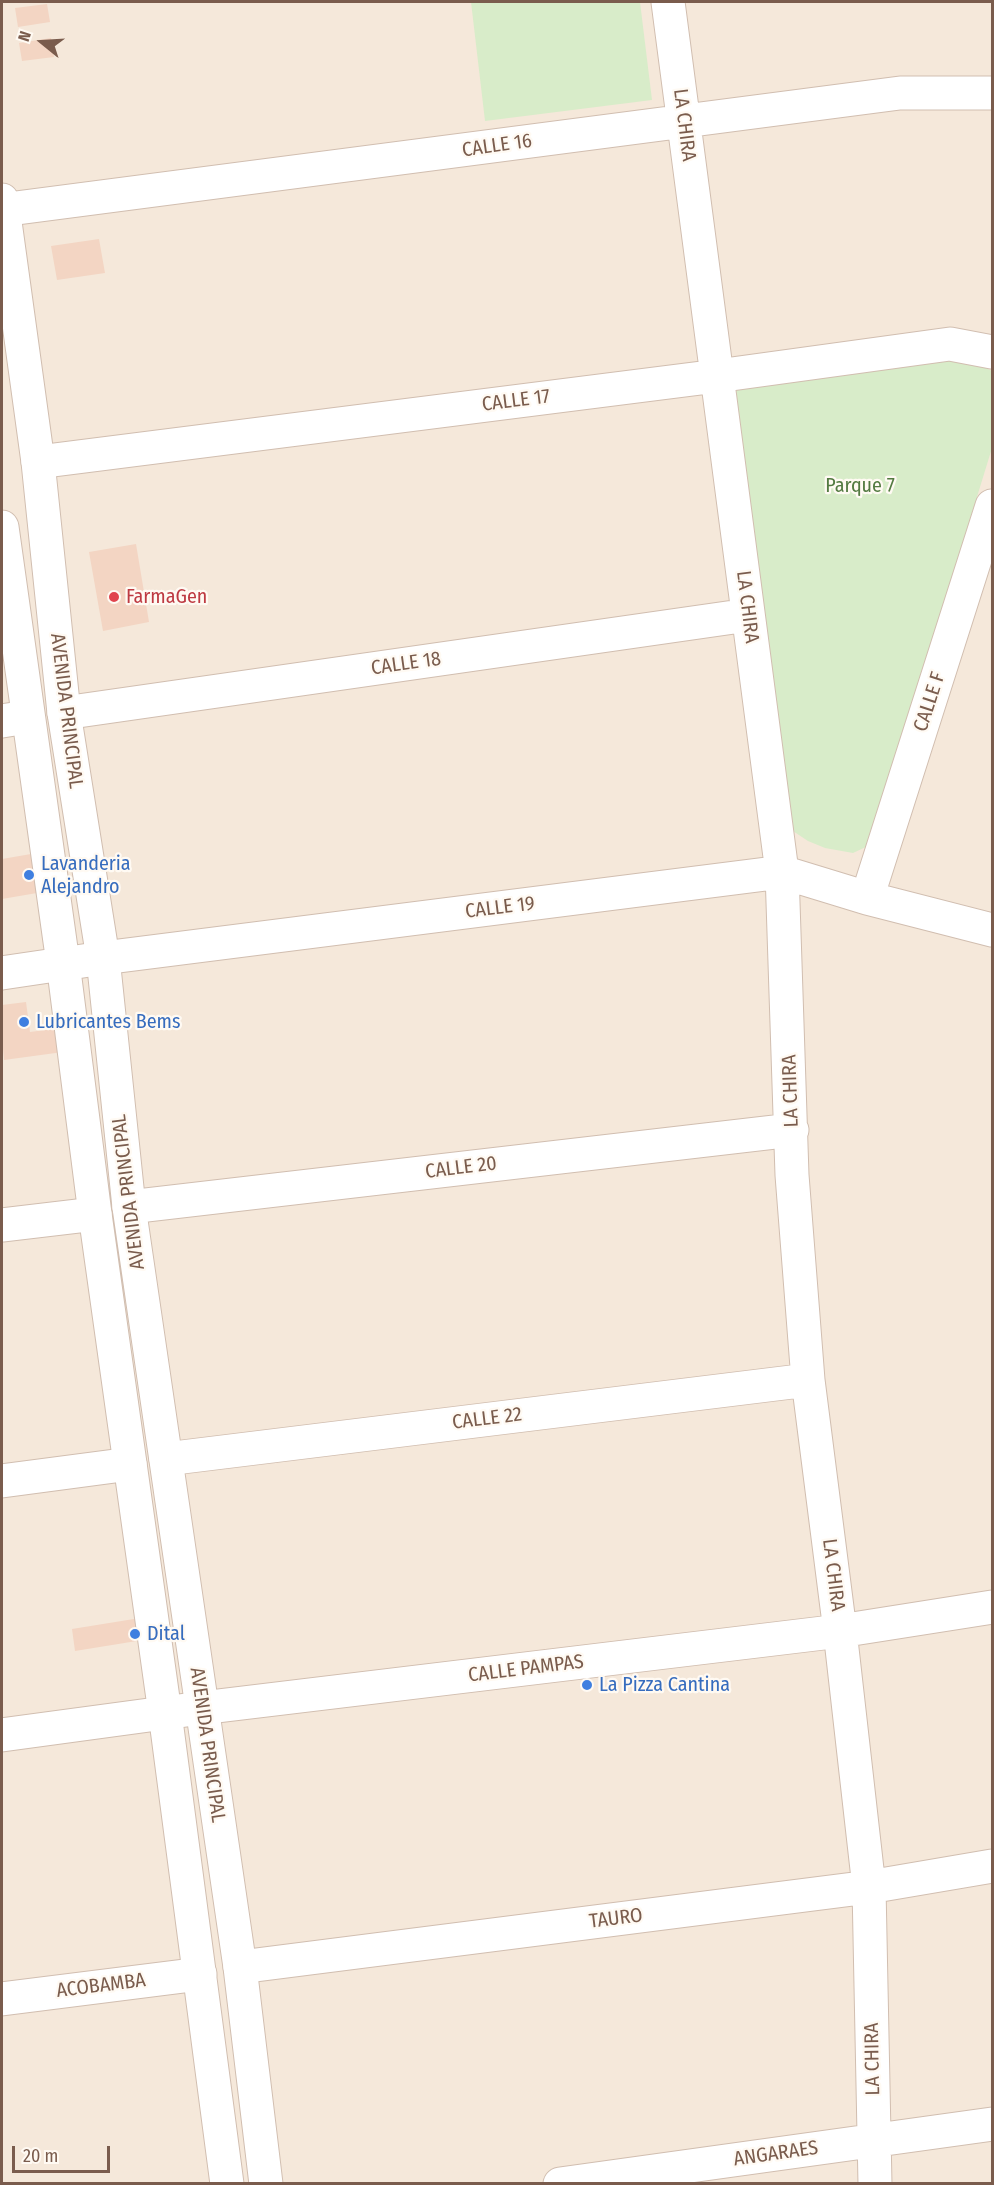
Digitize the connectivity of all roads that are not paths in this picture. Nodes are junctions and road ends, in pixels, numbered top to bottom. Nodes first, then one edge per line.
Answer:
1 (668, 2) edge
2 (993, 93) edge
3 (684, 120) junction
4 (2, 206) edge
5 (993, 352) edge
6 (717, 376) junction
7 (38, 462) junction
8 (993, 506) edge
9 (2, 527) edge
10 (748, 615) junction
11 (64, 713) junction
12 (14, 719) edge
13 (782, 872) junction
14 (867, 898) junction
15 (993, 930) edge
16 (103, 958) junction
17 (63, 963) junction
18 (2, 973) edge
19 (792, 1130) junction
20 (129, 1207) junction
21 (94, 1214) junction
22 (2, 1225) edge
23 (808, 1380) junction
24 (166, 1459) junction
25 (130, 1464) junction
26 (2, 1482) edge
27 (993, 1607) edge
28 (840, 1631) junction
29 (201, 1708) junction
30 (165, 1713) junction
31 (2, 1735) edge
32 (993, 1866) edge
33 (869, 1887) junction
34 (240, 1967) junction
35 (200, 1974) junction
36 (2, 1999) edge
37 (993, 2124) edge
38 (874, 2141) junction
39 (227, 2184) edge
40 (266, 2184) edge
41 (560, 2184) edge
42 (875, 2184) edge

1 - 3 street, LA CHIRA
2 - 3 street, CALLE 16
3 - 4 street, CALLE 16
3 - 6 street, LA CHIRA
4 - 7 street, AVENIDA PRINCIPAL
5 - 6 street, CALLE 17
6 - 7 street, CALLE 17
6 - 10 street, LA CHIRA
7 - 11 street, AVENIDA PRINCIPAL
8 - 14 street, CALLE F
9 - 12 street, AVENIDA PRINCIPAL
10 - 11 street, CALLE 18
10 - 13 street, LA CHIRA
11 - 16 street, AVENIDA PRINCIPAL
12 - 17 street, AVENIDA PRINCIPAL
13 - 14 street, CALLE 19
13 - 16 street, CALLE 19
13 - 19 street, LA CHIRA
14 - 15 street, CALLE 19
16 - 17 street, CALLE 19
16 - 20 street, AVENIDA PRINCIPAL
17 - 18 street, CALLE 19
17 - 21 street, AVENIDA PRINCIPAL
19 - 20 street, CALLE 20
19 - 23 street, LA CHIRA
20 - 24 street, AVENIDA PRINCIPAL
21 - 22 street
21 - 25 street, AVENIDA PRINCIPAL
23 - 24 street, CALLE 22
23 - 28 street, LA CHIRA
24 - 29 street, AVENIDA PRINCIPAL
25 - 26 street
25 - 30 street, AVENIDA PRINCIPAL
27 - 28 street, CALLE PAMPAS
28 - 29 street, CALLE PAMPAS
28 - 33 street, LA CHIRA
29 - 30 street, CALLE PAMPAS
29 - 34 street, AVENIDA PRINCIPAL
30 - 31 street, CALLE PAMPAS
30 - 35 street, AVENIDA PRINCIPAL
32 - 33 street, TAURO
33 - 34 street, TAURO
33 - 38 street, LA CHIRA
34 - 40 street, AVENIDA PRINCIPAL
35 - 36 street, ACOBAMBA
35 - 39 street, AVENIDA PRINCIPAL
37 - 38 street, ANGARAES
38 - 41 street, ANGARAES
38 - 42 street, LA CHIRA

